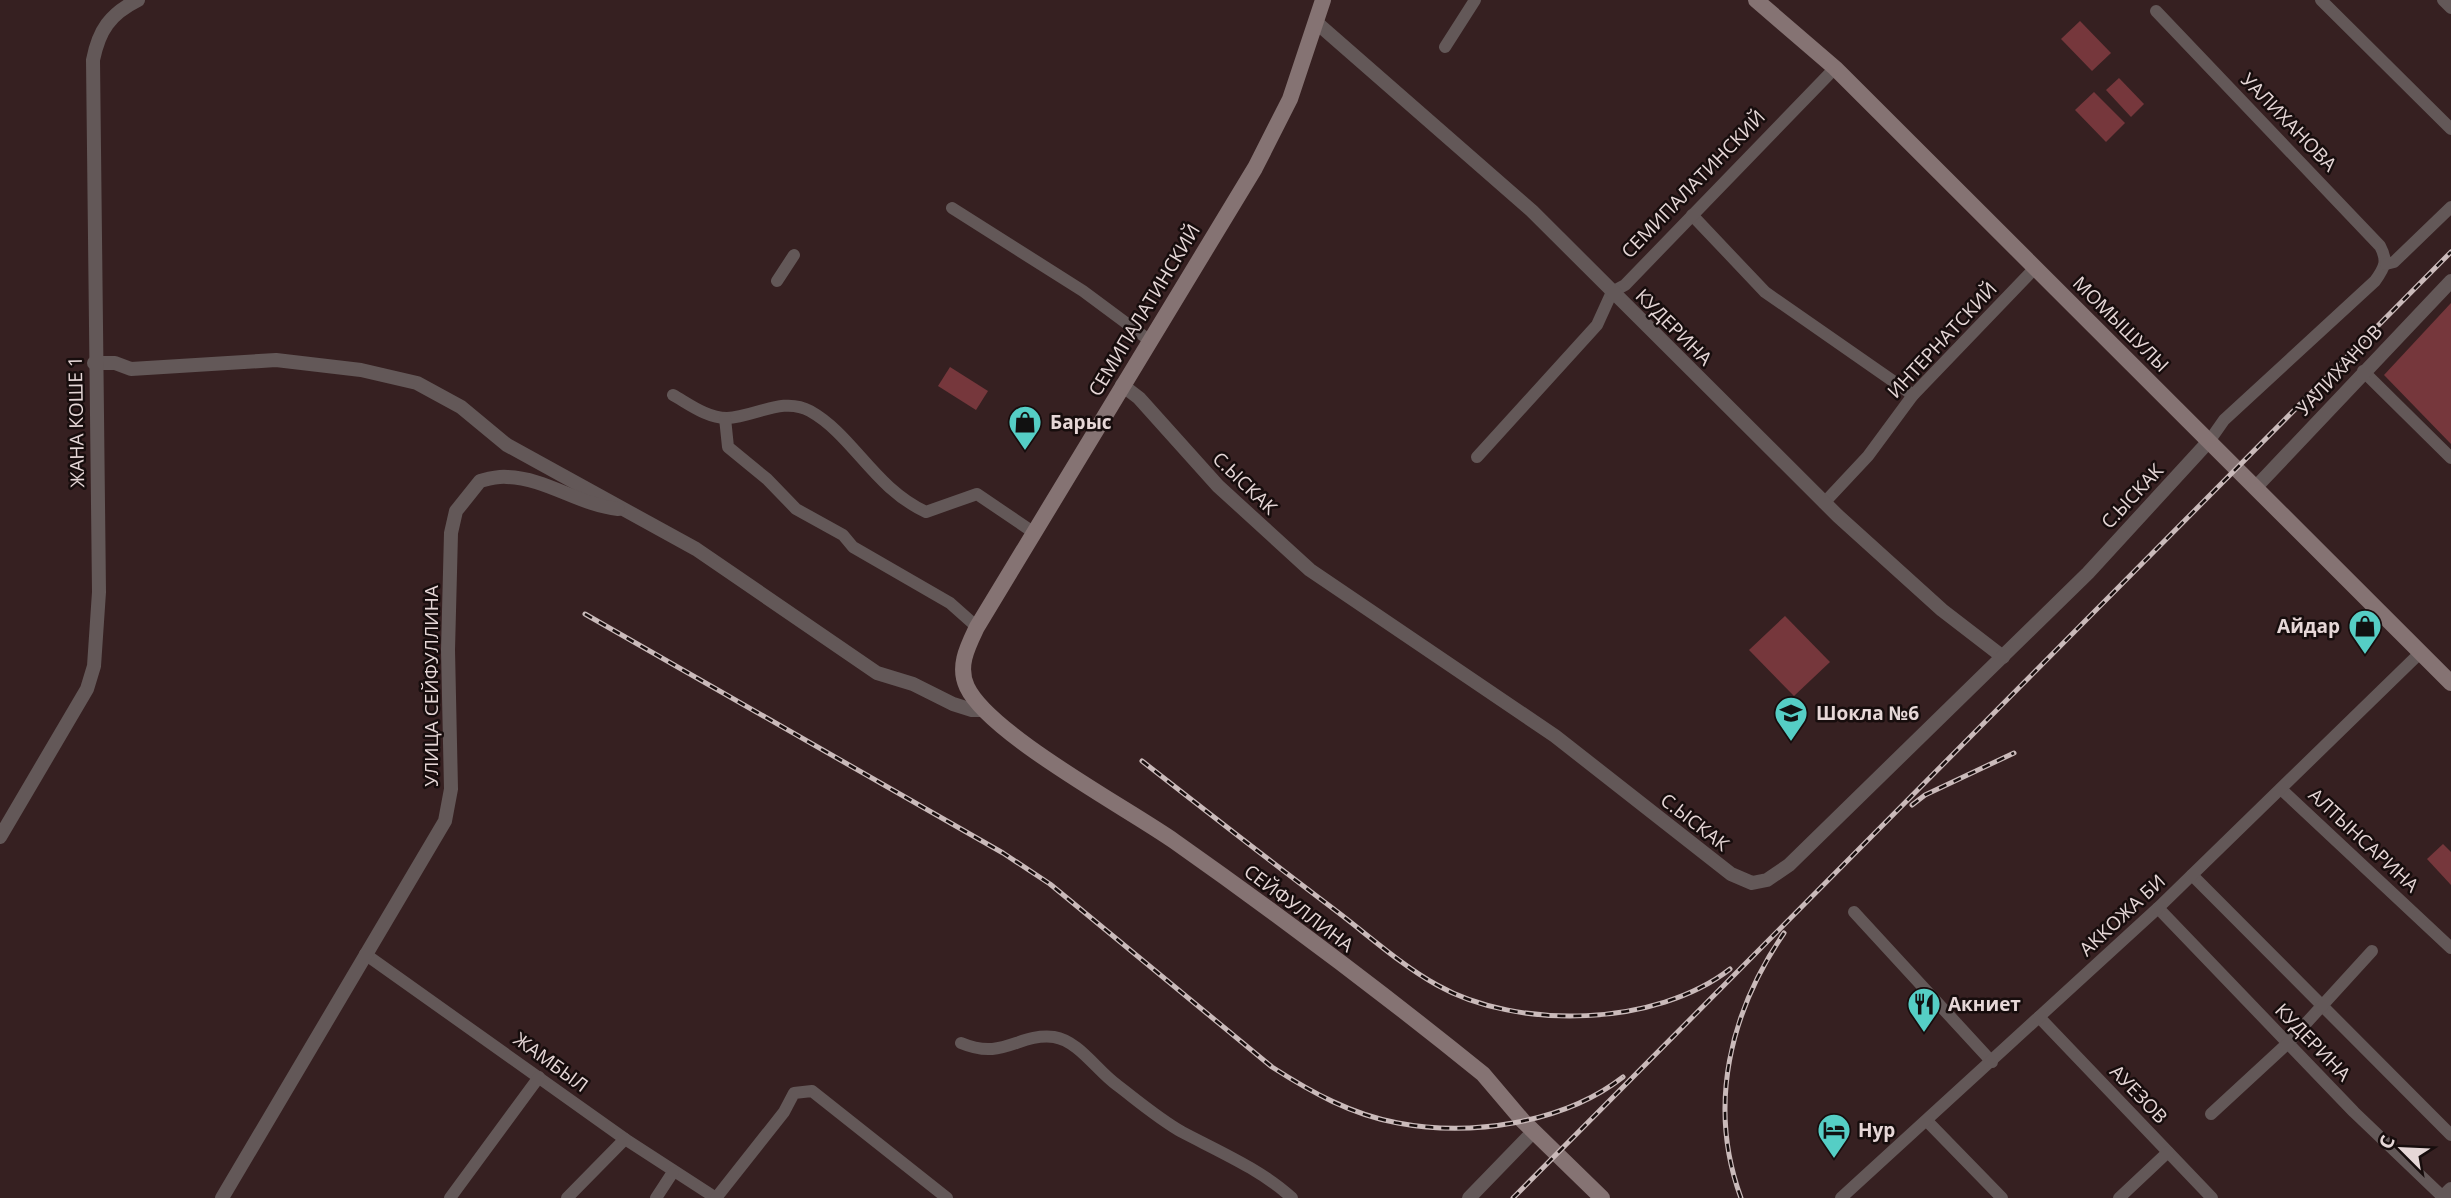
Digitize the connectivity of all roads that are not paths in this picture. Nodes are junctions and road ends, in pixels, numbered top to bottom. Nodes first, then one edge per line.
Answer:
1 (138, 0) edge
2 (1323, 0) edge
3 (1475, 0) edge
4 (1756, 0) edge
5 (2321, 0) edge
6 (2443, 0) edge
7 (2451, 8) edge
8 (2155, 11) dead end
9 (1317, 23) junction
10 (1445, 47) dead end
11 (1835, 68) junction
12 (2451, 129) edge
13 (2451, 207) edge
14 (952, 208) dead end
15 (1692, 215) junction
16 (794, 255) dead end
17 (2386, 264) junction
18 (2035, 268) junction
19 (777, 281) dead end
20 (2451, 281) edge
21 (1612, 292) junction
22 (1149, 340) junction
23 (94, 363) junction
24 (2363, 371) junction
25 (1122, 386) junction
26 (674, 395) dead end
27 (1913, 395) junction
28 (725, 418) junction
29 (2210, 440) junction
30 (1477, 457) dead end
31 (2451, 458) edge
32 (2256, 487) junction
33 (1824, 503) junction
34 (623, 509) junction
35 (1033, 532) junction
36 (977, 627) junction
37 (2421, 653) junction
38 (2003, 657) junction
39 (962, 669) joint
40 (2451, 683) edge
41 (985, 710) junction
42 (2281, 789) junction
43 (0, 837) edge
44 (2192, 875) junction
45 (2158, 908) junction
46 (1854, 912) dead end
47 (2451, 948) edge
48 (2372, 951) dead end
49 (365, 954) junction
50 (2320, 1006) junction
51 (2039, 1017) junction
52 (961, 1043) dead end
53 (2288, 1043) junction
54 (1992, 1062) junction
55 (539, 1077) junction
56 (2211, 1114) dead end
57 (1927, 1121) junction
58 (1534, 1131) junction
59 (2451, 1135) edge
60 (625, 1139) junction
61 (2168, 1152) junction
62 (673, 1172) junction
63 (2451, 1189) edge
64 (222, 1198) edge
65 (450, 1198) edge
66 (567, 1198) edge
67 (656, 1198) edge
68 (716, 1198) edge
69 (947, 1198) edge
70 (1292, 1198) edge
71 (1469, 1198) edge
72 (1602, 1198) edge
73 (1842, 1198) edge
74 (2002, 1198) edge
75 (2119, 1198) edge
76 (2212, 1198) edge
77 (2443, 1198) edge

1 - 23 street, ЖАНА КОШЕ 1
2 - 9 main road, СЕМИПАЛАТИНСКИЙ
3 - 10 street
4 - 11 main road, МОМЫШУЛЫ
5 - 12 street
6 - 7 street
8 - 17 street, УАЛИХАНОВА
9 - 21 street, КУДЕРИНА
9 - 22 main road, СЕМИПАЛАТИНСКИЙ
11 - 15 street, СЕМИПАЛАТИНСКИЙ
11 - 18 main road, МОМЫШУЛЫ
13 - 17 street
14 - 22 street
15 - 21 street, СЕМИПАЛАТИНСКИЙ
15 - 27 street
16 - 19 street
17 - 29 street
18 - 27 street, ИНТЕРНАТСКИЙ
18 - 29 main road, МОМЫШУЛЫ
20 - 24 street, УАЛИХАНОВ
21 - 30 street, СЕМИПАЛАТИНСКИЙ
21 - 33 street, КУДЕРИНА
22 - 25 main road, СЕМИПАЛАТИНСКИЙ
23 - 34 street, УЛИЦА СЕЙФУЛЛИНА
23 - 43 street, ЖАНА КОШЕ 1
24 - 31 street
24 - 32 street, УАЛИХАНОВ
25 - 35 main road, СЕМИПАЛАТИНСКИЙ
25 - 38 street, С.ЫСКАК
26 - 28 street
27 - 33 street, ИНТЕРНАТСКИЙ
28 - 35 street
28 - 36 street
29 - 32 main road, МОМЫШУЛЫ
29 - 38 street, С.ЫСКАК
32 - 37 main road, МОМЫШУЛЫ
33 - 38 street, КУДЕРИНА
34 - 41 street, УЛИЦА СЕЙФУЛЛИНА
34 - 49 street, УЛИЦА СЕЙФУЛЛИНА
35 - 36 main road, СЕМИПАЛАТИНСКИЙ
36 - 39 main road, СЕМИПАЛАТИНСКИЙ
37 - 40 main road, МОМЫШУЛЫ
37 - 42 street, АККОЖА БИ
39 - 41 main road, СЕЙФУЛЛИНА
41 - 58 main road, СЕЙФУЛЛИНА
42 - 44 street, АККОЖА БИ
42 - 47 street, АЛТЫНСАРИНА
44 - 45 street, АККОЖА БИ
44 - 50 street, КУДЕРИНА
45 - 51 street, АККОЖА БИ
45 - 53 street, КУДЕРИНА
46 - 54 street
48 - 50 street
49 - 55 street, ЖАМБЫЛ
49 - 64 street, УЛИЦА СЕЙФУЛЛИНА
50 - 53 street
50 - 59 street, КУДЕРИНА
51 - 54 street, АККОЖА БИ
51 - 61 street, АУЕЗОВ
52 - 70 street
53 - 56 street
53 - 77 street, КУДЕРИНА
54 - 57 street, АККОЖА БИ
55 - 60 street, ЖАМБЫЛ
55 - 65 street
57 - 73 street, АККОЖА БИ
57 - 74 street
58 - 71 street
58 - 72 main road, СЕЙФУЛЛИНА
60 - 62 street, ЖАМБЫЛ
60 - 66 street
61 - 75 street
61 - 76 street, АУЕЗОВ
62 - 67 street
62 - 68 street, ЖАМБЫЛ
63 - 77 street
68 - 69 street

